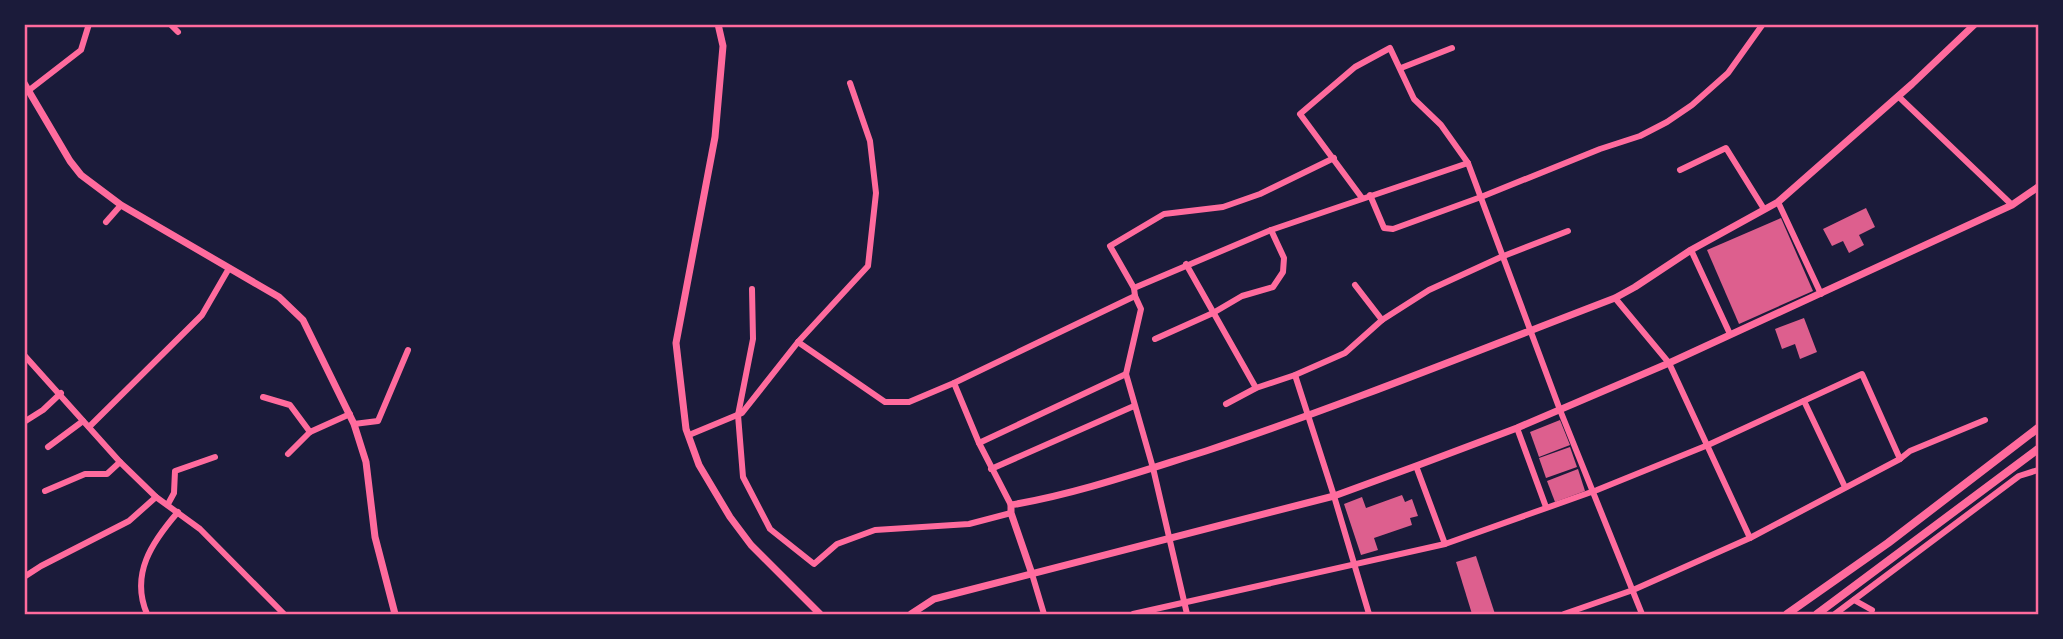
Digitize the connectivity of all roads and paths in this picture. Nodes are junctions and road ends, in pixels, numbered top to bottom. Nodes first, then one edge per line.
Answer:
1 (89, 24) edge
2 (170, 24) edge
3 (718, 24) edge
4 (1763, 24) edge
5 (1975, 24) edge
6 (178, 32) dead end
7 (1452, 48) dead end
8 (1402, 68) junction
9 (850, 83) dead end
10 (26, 87) edge
11 (1898, 96) junction
12 (1334, 158) junction
13 (1468, 163) junction
14 (1680, 170) dead end
15 (2039, 187) edge
16 (1370, 195) junction
17 (1481, 197) junction
18 (1362, 198) junction
19 (1778, 202) junction
20 (121, 205) junction
21 (2012, 205) junction
22 (1764, 209) junction
23 (106, 222) dead end
24 (1271, 230) junction
25 (1568, 231) dead end
26 (1690, 250) junction
27 (1501, 257) junction
28 (1186, 264) junction
29 (228, 270) junction
30 (1355, 285) dead end
31 (1134, 288) junction
32 (752, 289) dead end
33 (1821, 294) junction
34 (1135, 296) junction
35 (1615, 298) junction
36 (1213, 313) junction
37 (1382, 320) junction
38 (1530, 331) junction
39 (1730, 334) junction
40 (1156, 339) dead end
41 (798, 342) junction
42 (408, 350) dead end
43 (24, 355) edge
44 (1669, 363) junction
45 (1126, 374) junction
46 (1294, 375) junction
47 (954, 383) junction
48 (1256, 387) junction
49 (61, 393) junction
50 (263, 397) dead end
51 (1804, 401) junction
52 (1226, 404) dead end
53 (1134, 406) junction
54 (1560, 410) junction
55 (350, 414) junction
56 (738, 415) junction
57 (1309, 417) junction
58 (1985, 420) dead end
59 (83, 421) junction
60 (24, 422) edge
61 (354, 424) junction
62 (89, 427) junction
63 (1517, 428) junction
64 (2039, 428) edge
65 (310, 432) junction
66 (689, 435) junction
67 (979, 443) junction
68 (1708, 445) junction
69 (48, 447) dead end
70 (2039, 449) edge
71 (288, 454) dead end
72 (215, 457) dead end
73 (2026, 458) junction
74 (1900, 459) junction
75 (120, 462) junction
76 (1416, 466) junction
77 (1153, 468) junction
78 (991, 469) junction
79 (2038, 472) edge
80 (1845, 487) junction
81 (45, 491) dead end
82 (1592, 491) junction
83 (1334, 496) junction
84 (156, 497) junction
85 (168, 504) junction
86 (1546, 507) junction
87 (1011, 509) junction
88 (178, 512) junction
89 (1170, 538) junction
90 (1750, 538) junction
91 (1445, 544) junction
92 (1355, 563) junction
93 (1032, 574) junction
94 (24, 577) edge
95 (1633, 590) junction
96 (1854, 600) junction
97 (1184, 602) junction
98 (1872, 610) dead end
99 (147, 614) edge
100 (285, 614) edge
101 (395, 614) edge
102 (820, 614) edge
103 (910, 614) edge
104 (1044, 614) edge
105 (1133, 614) edge
106 (1187, 614) edge
107 (1369, 614) edge
108 (1563, 614) edge
109 (1642, 614) edge
110 (1787, 614) edge
111 (1817, 614) edge
112 (1835, 614) edge

1 - 10 street
2 - 6 street
3 - 66 street
4 - 17 street
5 - 11 street
7 - 8 street
8 - 12 street
8 - 13 street
9 - 41 street
10 - 20 street
11 - 19 street
11 - 21 street
12 - 18 street
12 - 31 street
13 - 16 street
13 - 17 street
14 - 22 street
15 - 21 street
16 - 17 street
16 - 18 street
17 - 27 street
18 - 24 street
19 - 22 street
19 - 33 street
20 - 23 street
20 - 29 street
21 - 33 street
22 - 26 street
24 - 28 street
24 - 36 street
25 - 27 street
26 - 35 street
26 - 39 street
27 - 37 street
27 - 38 street
28 - 31 street
28 - 36 street
29 - 55 street
29 - 62 street
30 - 37 street
31 - 34 street
32 - 56 street
33 - 39 street
34 - 45 street
34 - 47 street
35 - 38 street
35 - 44 street
36 - 40 street
36 - 48 street
37 - 46 street
38 - 54 street
38 - 57 street
39 - 44 street
41 - 47 street
41 - 56 street
42 - 61 street
43 - 49 street
44 - 54 street
44 - 68 street
45 - 53 street
45 - 67 street
46 - 48 street
46 - 57 street
47 - 67 street
48 - 52 street
49 - 59 street
49 - 60 street
50 - 65 street
51 - 68 street
51 - 74 street
51 - 80 street
53 - 77 street
53 - 78 street
54 - 63 street
54 - 82 street
55 - 61 street
55 - 65 street
56 - 66 street
56 - 87 street
57 - 77 street
57 - 83 street
58 - 74 street
59 - 62 street
59 - 69 street
61 - 101 street
62 - 75 street
63 - 76 street
63 - 86 street
64 - 110 main road
65 - 71 street
66 - 102 street
67 - 78 street
68 - 82 street
68 - 90 street
70 - 73 main road
72 - 85 street
73 - 79 street
73 - 111 main road
74 - 80 street
75 - 81 street
75 - 84 street
76 - 83 street
76 - 91 street
77 - 87 street
77 - 89 street
78 - 87 street
79 - 96 street
80 - 90 street
82 - 86 street
82 - 95 street
83 - 89 street
83 - 92 street
84 - 85 street
84 - 94 street
85 - 88 street
86 - 91 street
87 - 93 street
88 - 99 street
88 - 100 street
89 - 93 street
89 - 97 street
90 - 95 street
91 - 92 street
92 - 97 street
92 - 107 street
93 - 103 street
93 - 104 street
95 - 108 street
95 - 109 street
96 - 98 street
96 - 112 street
97 - 105 street
97 - 106 street

